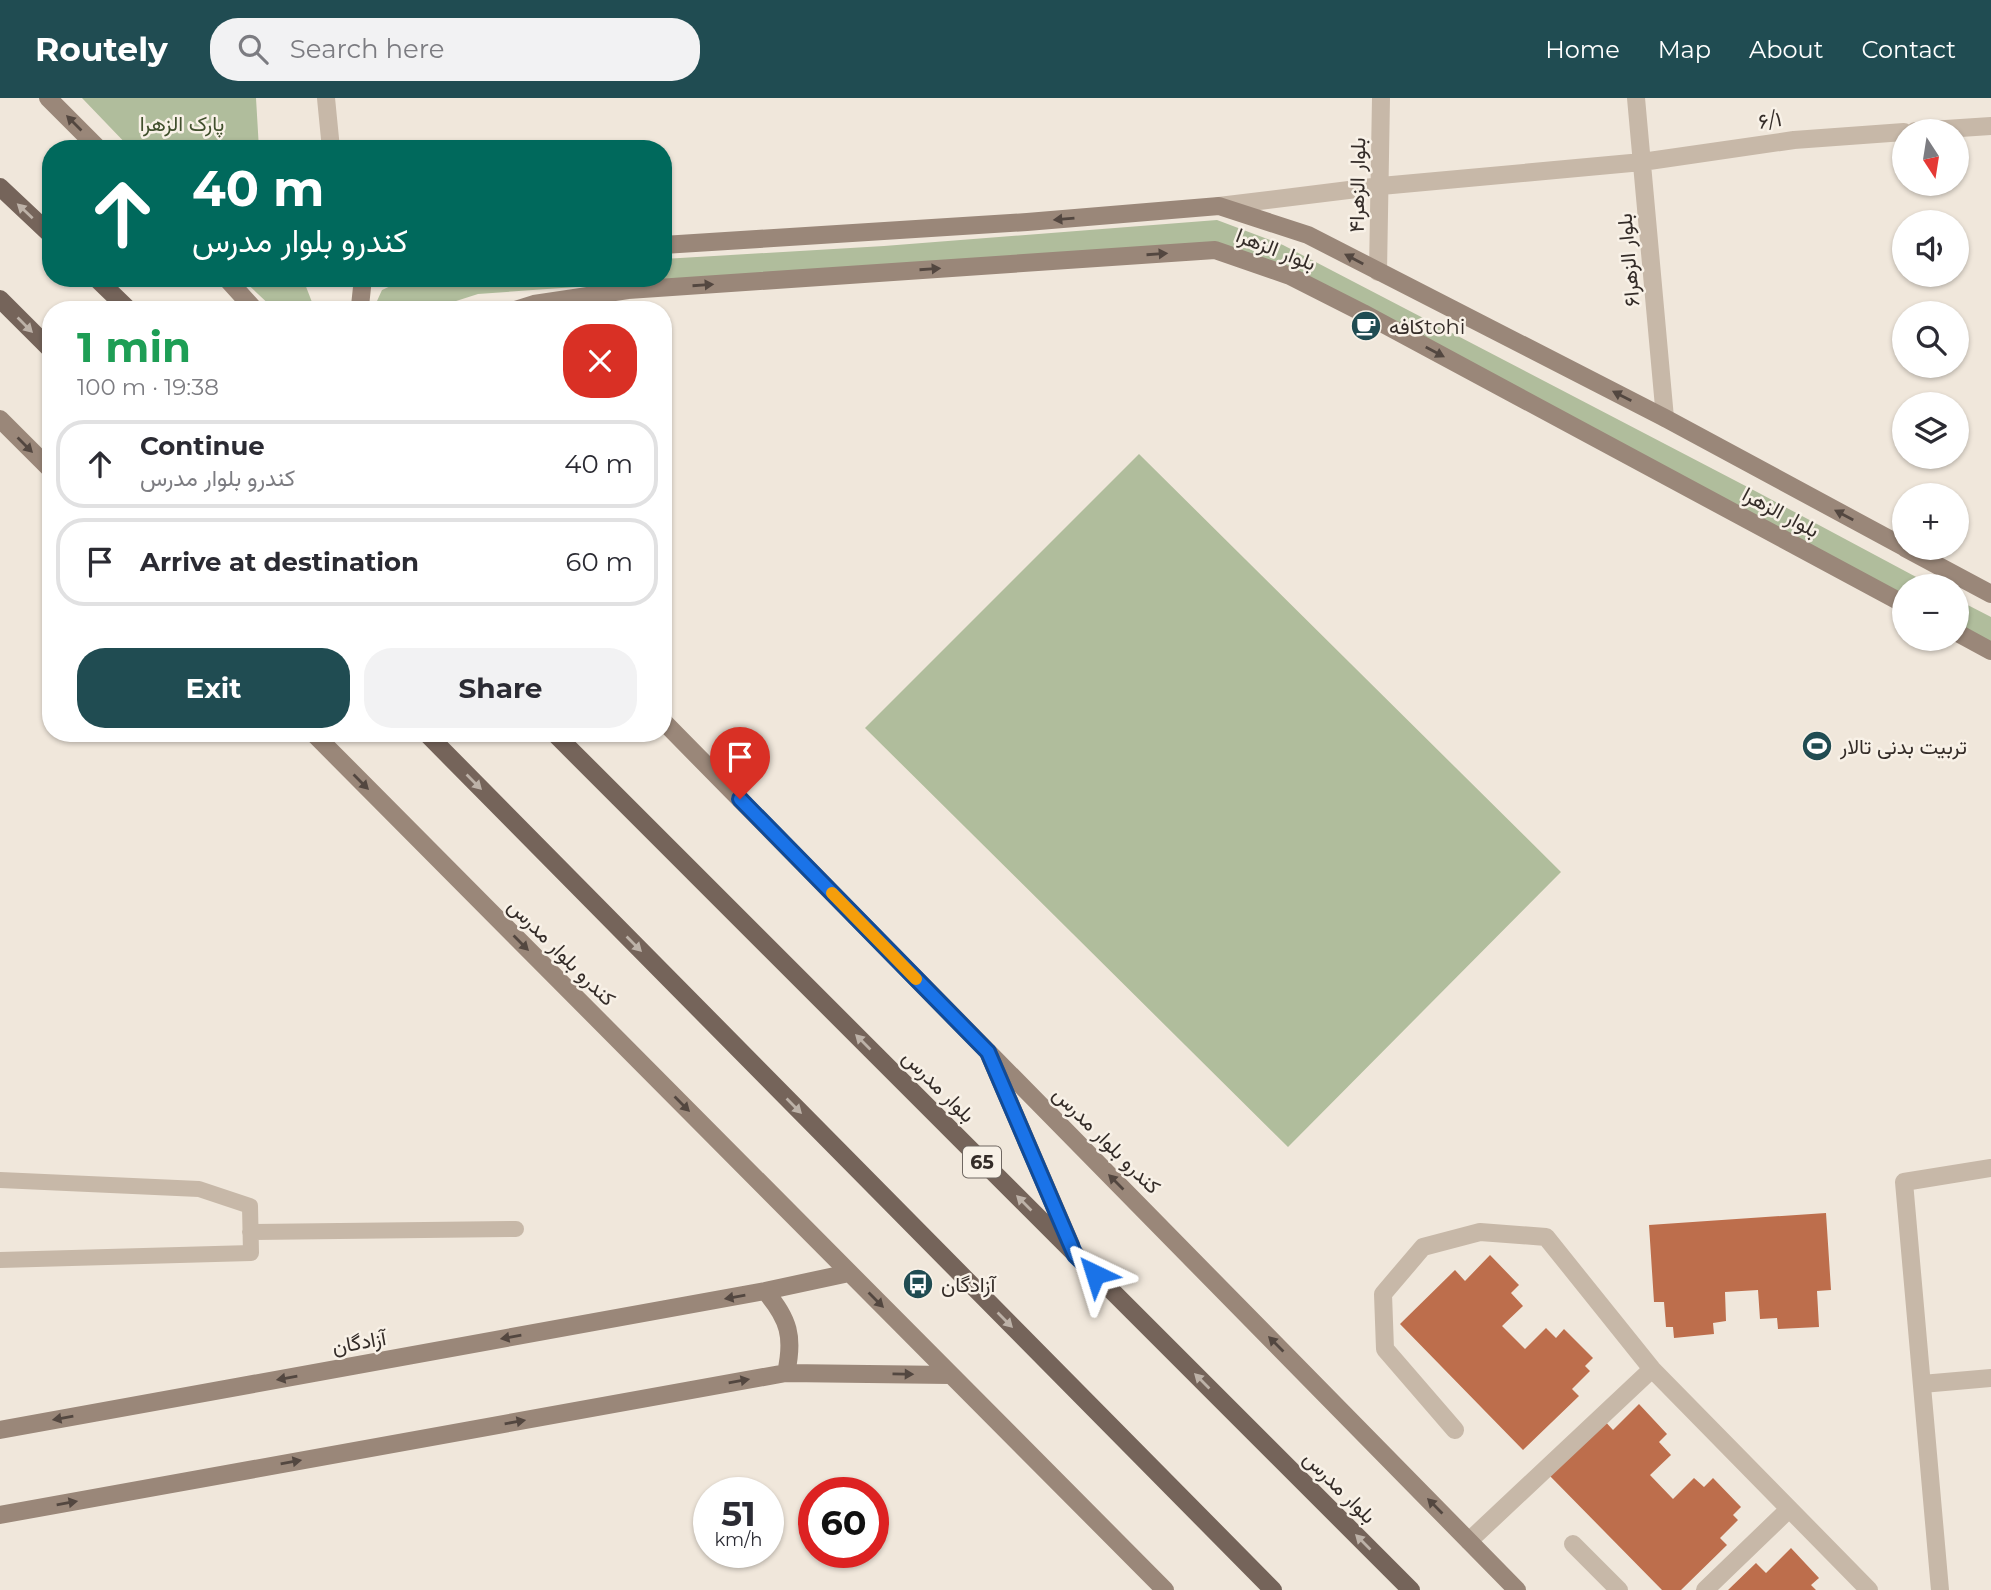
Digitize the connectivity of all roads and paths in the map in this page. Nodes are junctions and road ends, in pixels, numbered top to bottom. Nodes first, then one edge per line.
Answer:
1 (48, 98) edge
2 (326, 98) edge
3 (1381, 98) edge
4 (1636, 98) edge
5 (1991, 126) edge
6 (1969, 127) edge
7 (1892, 133) edge
8 (90, 140) edge
9 (330, 140) edge
10 (1642, 162) junction
11 (1381, 186) junction
12 (0, 187) edge
13 (1219, 206) junction
14 (42, 227) edge
15 (672, 244) edge
16 (1378, 272) junction
17 (105, 287) edge
18 (234, 287) edge
19 (672, 287) edge
20 (672, 287) edge
21 (0, 299) edge
22 (120, 301) edge
23 (247, 301) edge
24 (554, 301) edge
25 (42, 341) edge
26 (1665, 418) junction
27 (0, 419) edge
28 (42, 461) edge
29 (1892, 540) edge
30 (1929, 560) edge
31 (1991, 594) edge
32 (1892, 598) edge
33 (1969, 639) edge
34 (1991, 651) edge
35 (672, 730) edge
36 (322, 742) edge
37 (435, 742) edge
38 (563, 742) edge
39 (988, 1052) junction
40 (1991, 1168) edge
41 (0, 1180) edge
42 (516, 1229) dead end
43 (250, 1232) junction
44 (1075, 1255) junction
45 (0, 1260) edge
46 (849, 1273) junction
47 (765, 1292) junction
48 (1652, 1369) junction
49 (786, 1373) junction
50 (950, 1375) junction
51 (1991, 1378) edge
52 (1922, 1384) junction
53 (0, 1430) edge
54 (1455, 1430) dead end
55 (1788, 1510) junction
56 (0, 1515) edge
57 (1469, 1541) junction
58 (1573, 1544) dead end
59 (1406, 1588) edge
60 (1165, 1590) edge
61 (1273, 1590) edge
62 (1517, 1590) edge
63 (1619, 1590) edge
64 (1705, 1590) edge
65 (1869, 1590) edge
66 (1940, 1590) edge

8 -> 1 main road
2 - 9 street
3 - 11 street, بلوار الزهرا۴
4 - 10 street, بلوار الزهرا۶
5 - 6 street
7 - 10 street, ۶/۱
10 - 11 street, ۶/۱
10 - 26 street, بلوار الزهرا۶
11 - 13 street, ۶/۱
11 - 16 street, بلوار الزهرا۴
14 -> 12 main road
13 -> 15 main road, بلوار الزهرا
16 -> 13 main road, بلوار الزهرا
26 -> 16 main road, بلوار الزهرا
17 - 22 main road
18 - 23 main road
24 -> 19 main road, بلوار الزهرا
20 -> 32 main road, بلوار الزهرا
21 -> 25 main road
29 -> 26 main road, بلوار الزهرا
27 -> 28 main road
30 - 31 main road, بلوار الزهرا
33 - 34 main road
35 - 39 main road, کندرو بلوار مدرس
36 -> 46 main road, کندرو بلوار مدرس
37 -> 61 main road
44 -> 38 main road, بلوار مدرس / 65
39 - 44 main road
57 -> 39 main road, کندرو بلوار مدرس
40 - 52 street
41 - 43 lane
42 - 43 lane
43 - 45 lane
59 -> 44 main road, بلوار مدرس / 65
46 - 47 main road, آزادگان
46 -> 50 main road, کندرو بلوار مدرس
47 - 49 main road
47 -> 53 main road, آزادگان
48 - 54 street
48 - 55 street
48 - 57 street
49 -> 50 main road
56 -> 49 main road
50 - 60 main road, کندرو بلوار مدرس
51 - 52 street
52 - 66 street
55 - 64 street
55 - 65 street
57 - 62 main road, کندرو بلوار مدرس
58 - 63 street

